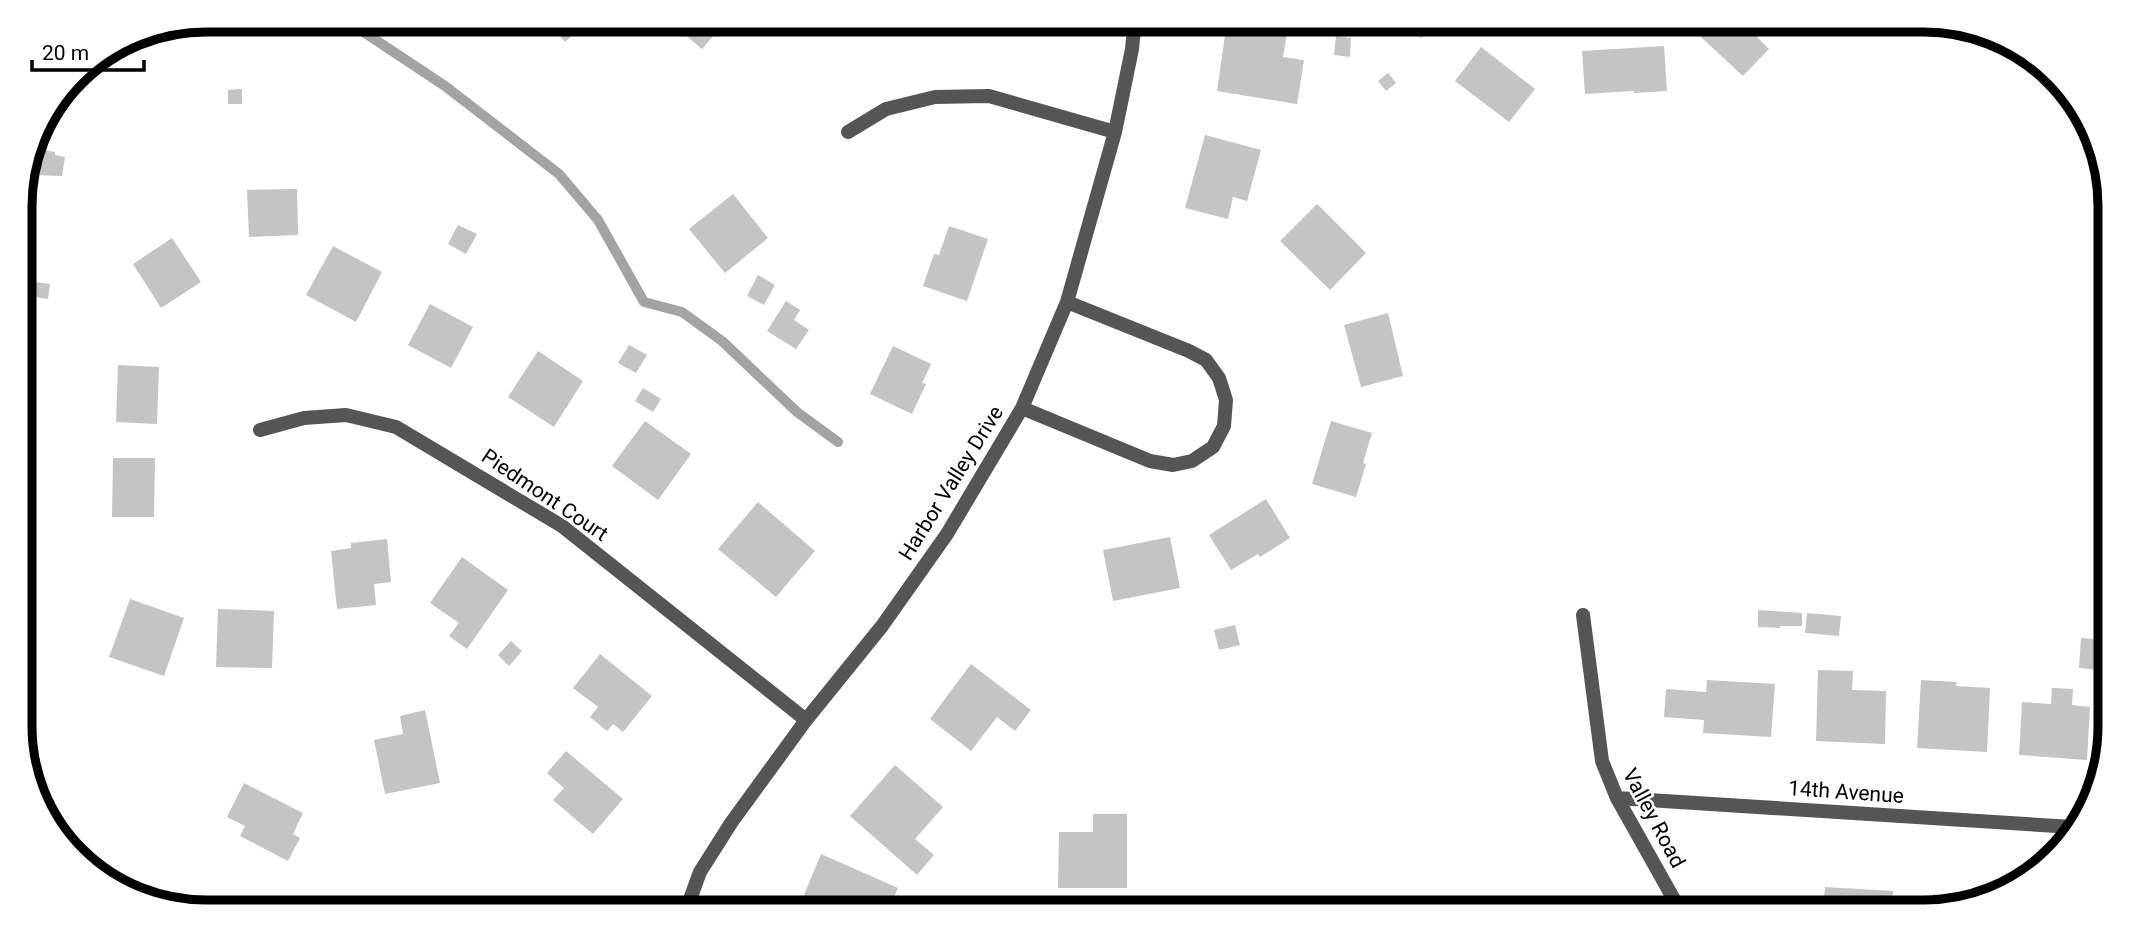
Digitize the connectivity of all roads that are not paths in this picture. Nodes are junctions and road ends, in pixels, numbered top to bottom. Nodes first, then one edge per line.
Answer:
1 (1134, 31) edge
2 (848, 132) dead end
3 (1115, 132) junction
4 (1067, 302) junction
5 (1022, 408) junction
6 (260, 430) dead end
7 (1584, 615) dead end
8 (806, 720) junction
9 (1617, 798) junction
10 (2065, 827) edge
11 (690, 900) edge
12 (1674, 900) edge

1 - 3 street, Harbor Valley Drive
2 - 3 street
3 - 4 street, Harbor Valley Drive
4 - 5 street, Harbor Valley Drive
4 - 5 street
5 - 8 street, Harbor Valley Drive
6 - 8 street, Piedmont Court
7 - 9 street, Valley Road
8 - 11 street, Harbor Valley Drive
9 - 10 street, 14th Avenue
9 - 12 street, Valley Road

